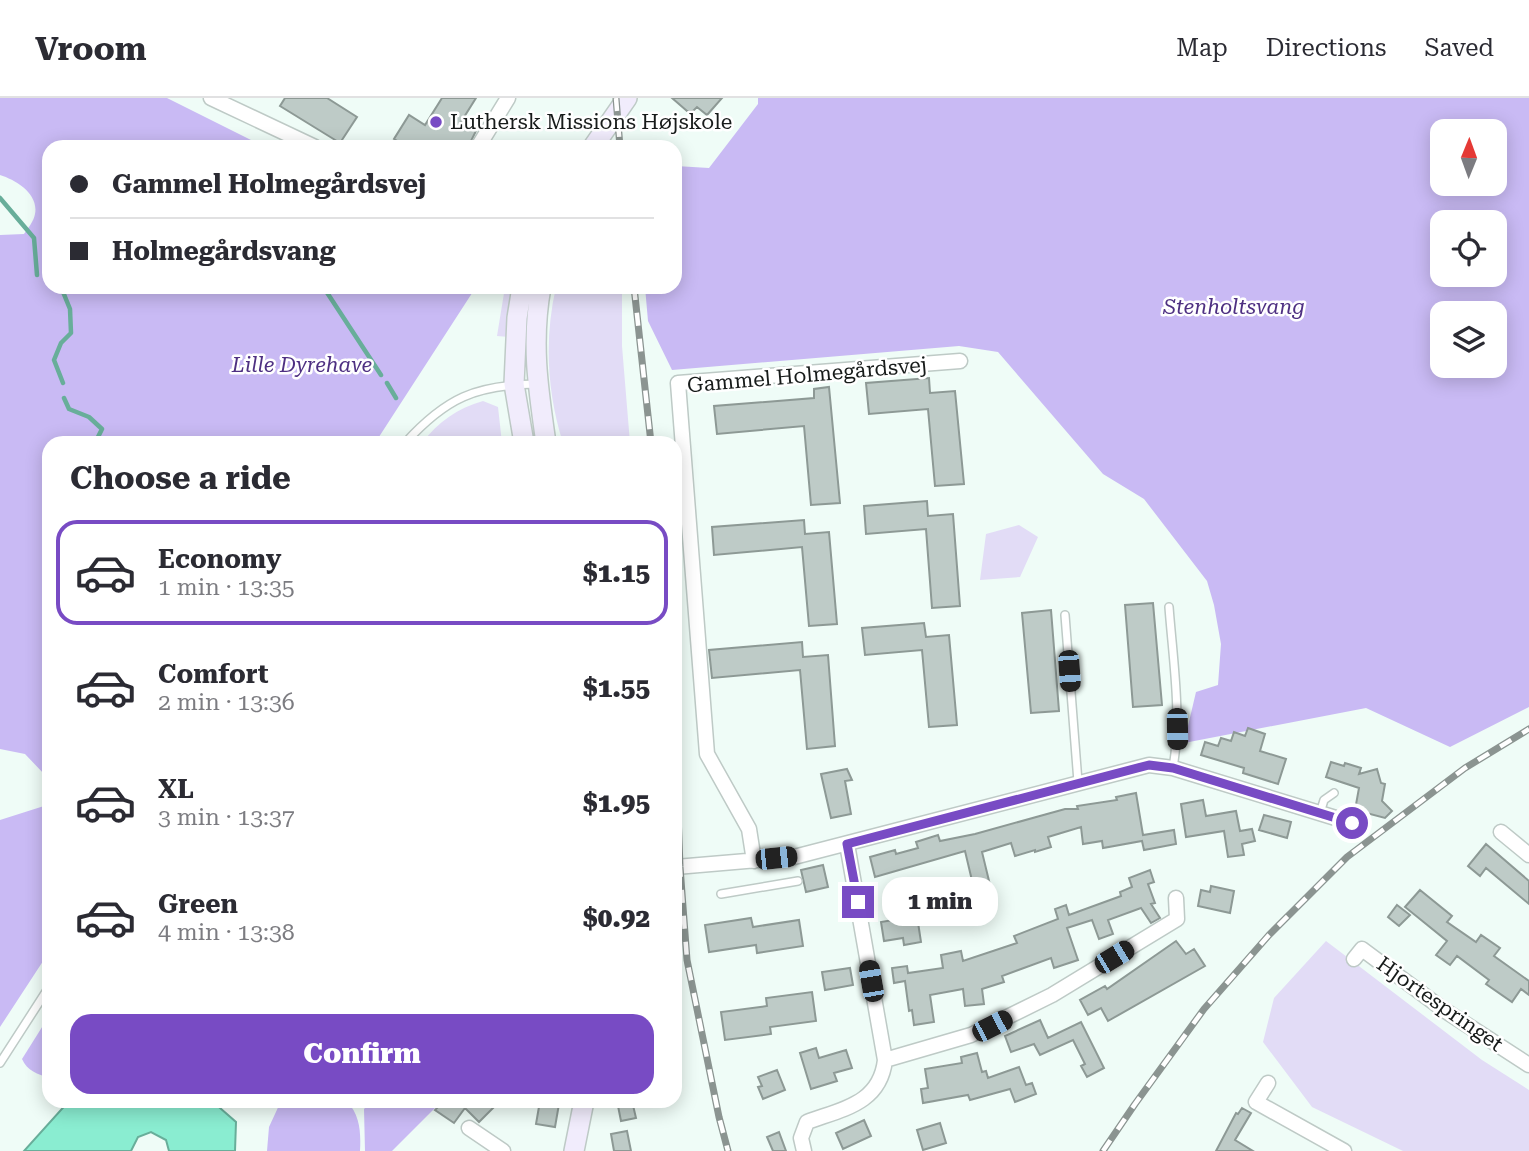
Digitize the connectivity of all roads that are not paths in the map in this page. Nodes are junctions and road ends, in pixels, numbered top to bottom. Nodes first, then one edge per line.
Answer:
1 (211, 98) edge
2 (508, 98) edge
3 (627, 98) edge
4 (227, 102) edge
5 (609, 127) junction
6 (301, 140) edge
7 (482, 140) edge
8 (599, 140) edge
9 (603, 140) edge
10 (521, 294) edge
11 (540, 294) edge
12 (960, 361) dead end
13 (537, 383) junction
14 (514, 384) junction
15 (411, 436) edge
16 (523, 436) edge
17 (545, 436) edge
18 (1169, 607) dead end
19 (1065, 615) dead end
20 (1173, 768) junction
21 (1078, 782) junction
22 (1334, 793) dead end
23 (1320, 813) junction
24 (1352, 823) dead end
25 (1501, 832) dead end
26 (847, 844) junction
27 (1529, 855) edge
28 (754, 861) junction
29 (682, 867) edge
30 (798, 881) dead end
31 (721, 894) dead end
32 (1176, 898) dead end
33 (1354, 959) dead end
34 (42, 998) edge
35 (885, 1060) junction
36 (0, 1063) edge
37 (1529, 1065) edge
38 (1268, 1083) dead end
39 (583, 1108) edge
40 (469, 1128) dead end
41 (503, 1151) edge
42 (574, 1151) edge
43 (804, 1151) edge
44 (1344, 1151) edge

1 - 4 street
2 - 7 street
3 - 5 street
4 - 6 street
5 - 8 street
5 - 9 street
10 - 14 street
11 - 13 street
12 - 28 street, Gammel Holmegårdsvej
13 - 14 lane
13 - 17 street
14 - 15 lane
14 - 16 street
18 - 20 lane
19 - 21 lane
20 - 21 street
20 - 23 street
21 - 26 street
22 - 23 lane
23 - 24 street
25 - 27 street
26 - 28 street
26 - 35 street
28 - 29 street
30 - 31 lane
32 - 35 street
33 - 37 street, Hjortespringet
34 - 36 lane
35 - 43 street
38 - 44 street
39 - 42 street
40 - 41 street

